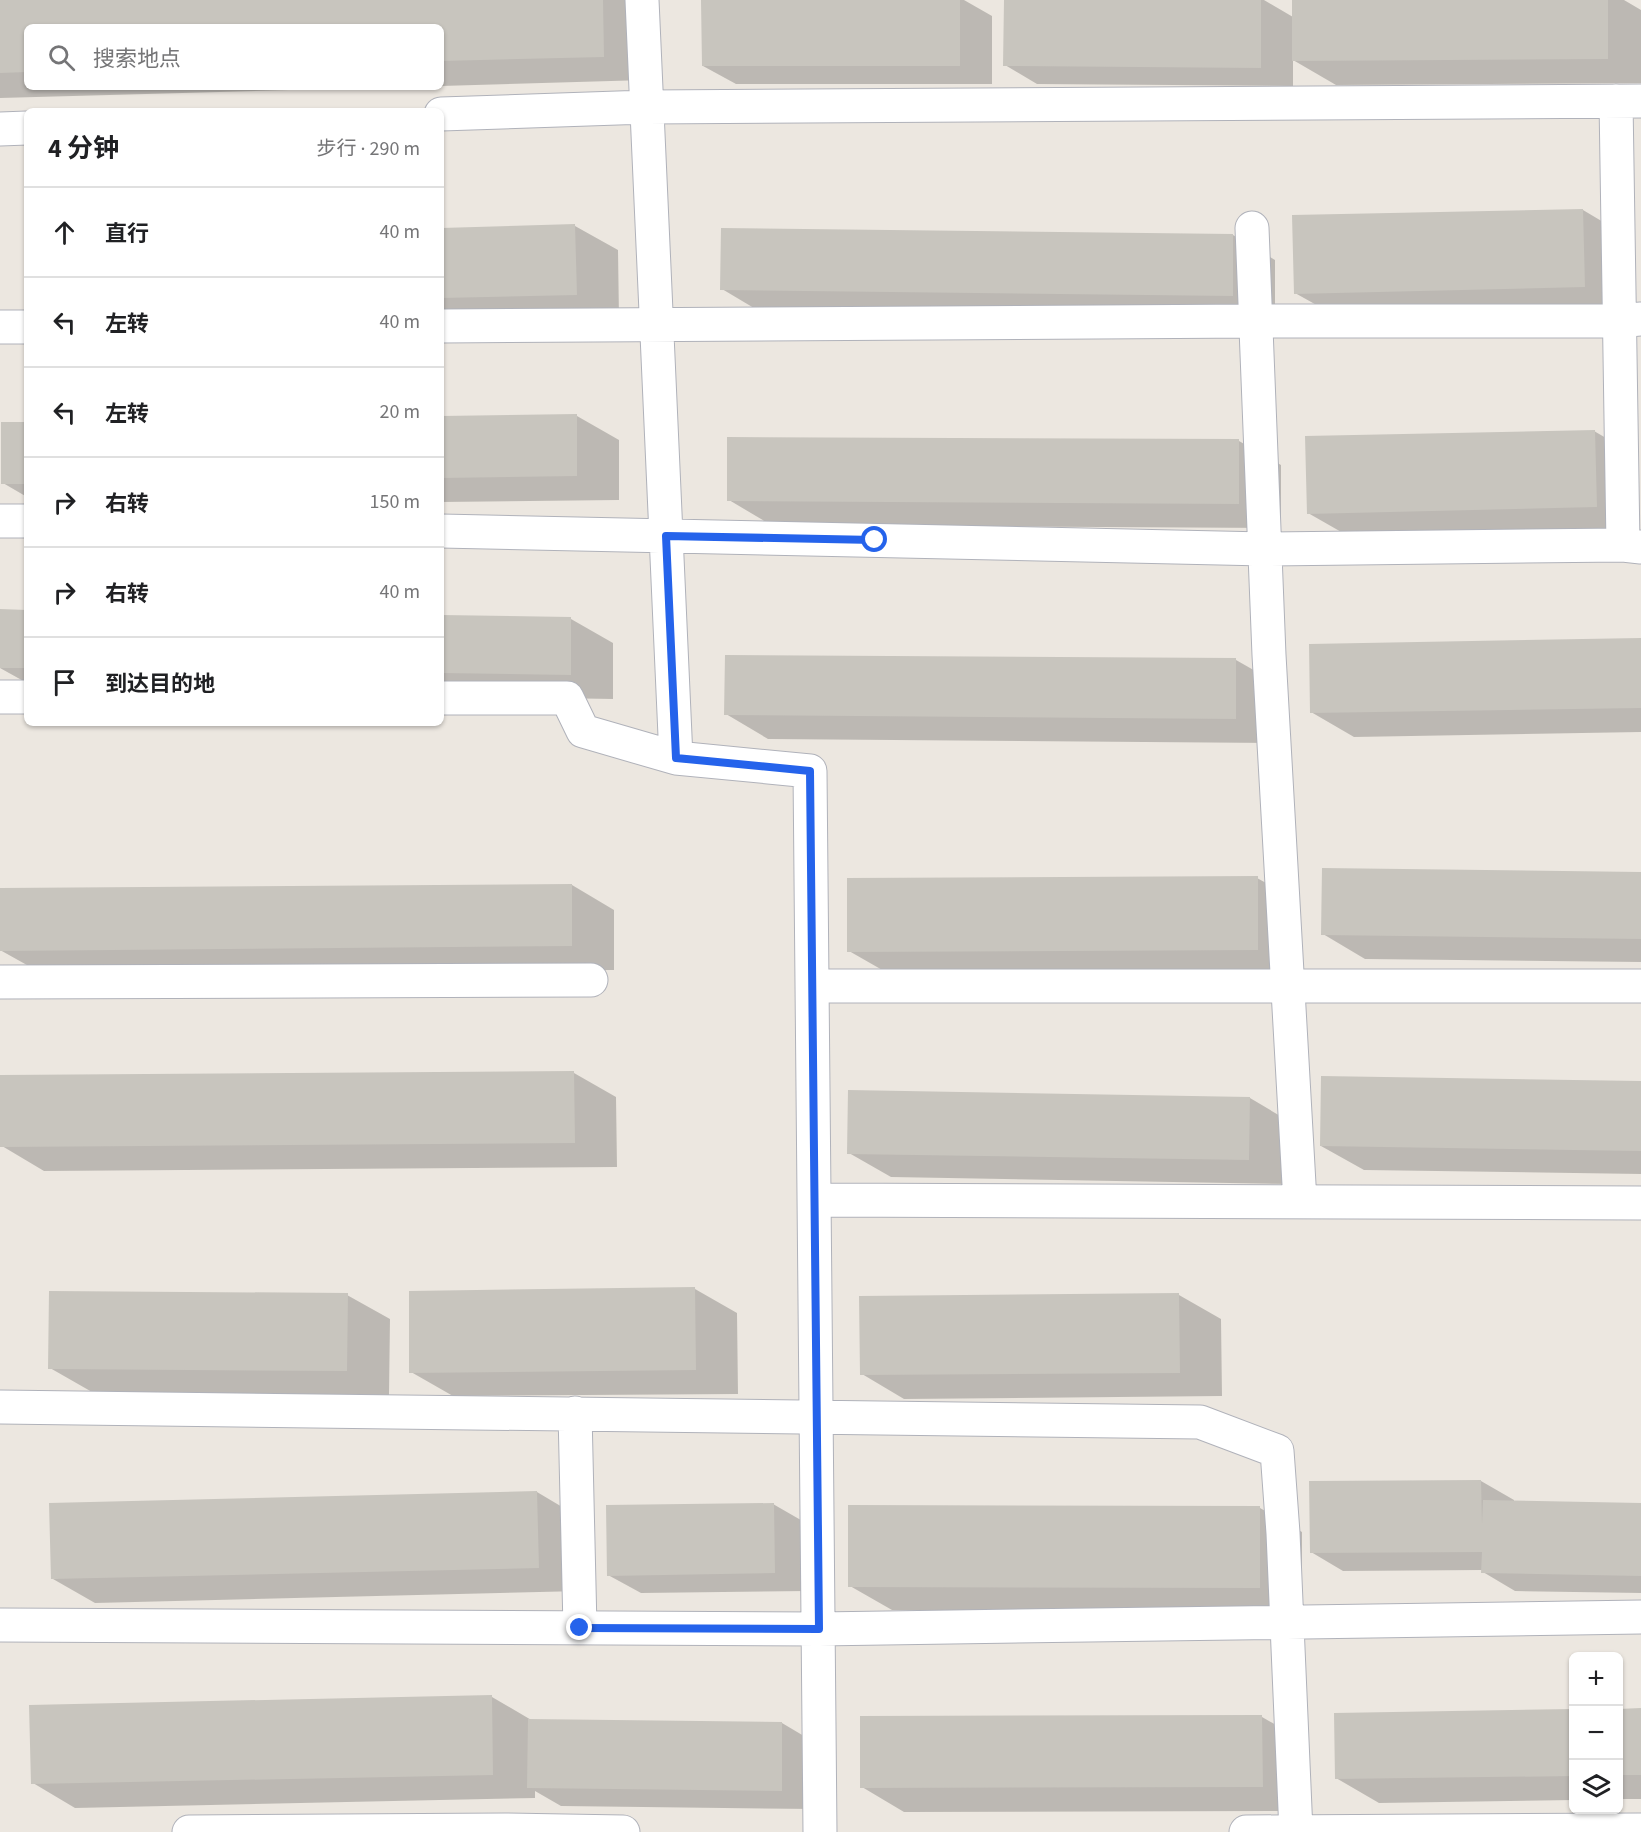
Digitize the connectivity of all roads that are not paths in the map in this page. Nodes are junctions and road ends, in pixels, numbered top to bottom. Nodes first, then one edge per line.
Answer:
1 (642, 0) edge
2 (1629, 101) edge
3 (647, 107) junction
4 (444, 114) edge
5 (24, 128) edge
6 (0, 129) edge
7 (1252, 228) dead end
8 (1630, 320) edge
9 (1256, 321) junction
10 (657, 325) junction
11 (444, 326) edge
12 (0, 327) edge
13 (24, 327) edge
14 (0, 521) edge
15 (24, 521) edge
16 (444, 531) edge
17 (666, 536) junction
18 (1632, 546) edge
19 (1265, 549) junction
20 (0, 697) edge
21 (24, 697) edge
22 (444, 698) edge
23 (676, 758) junction
24 (591, 980) dead end
25 (0, 982) edge
26 (812, 986) junction
27 (1287, 986) junction
28 (1641, 986) edge
29 (814, 1200) junction
30 (1300, 1202) junction
31 (1641, 1203) edge
32 (0, 1407) edge
33 (575, 1413) junction
34 (816, 1417) junction
35 (1641, 1617) edge
36 (1287, 1623) junction
37 (0, 1625) edge
38 (580, 1628) junction
39 (819, 1629) junction
40 (1641, 1830) edge
41 (505, 1831) edge
42 (189, 1832) edge
43 (623, 1832) edge
44 (820, 1832) edge
45 (1246, 1832) edge
46 (1296, 1832) edge

1 - 3 lane
2 - 3 lane
2 - 8 lane
3 - 4 lane
3 - 10 lane
5 - 6 lane
7 - 9 lane
8 - 9 lane
8 - 18 lane
9 - 10 lane
9 - 19 lane
10 - 11 lane
10 - 17 lane
12 - 13 lane
14 - 15 lane
16 - 17 lane
17 - 19 lane
17 - 23 lane
18 - 19 lane
19 - 27 lane
20 - 21 lane
22 - 23 lane
23 - 26 lane
24 - 25 lane
26 - 27 lane
26 - 29 lane
27 - 28 lane
27 - 30 lane
29 - 30 lane
29 - 34 lane
30 - 31 lane
32 - 33 lane
33 - 34 lane
33 - 38 lane
34 - 36 lane
34 - 39 lane
35 - 36 lane
36 - 39 lane
36 - 46 lane
37 - 38 lane
38 - 39 lane
39 - 44 lane
40 - 46 lane
41 - 42 lane
41 - 43 lane
45 - 46 lane

